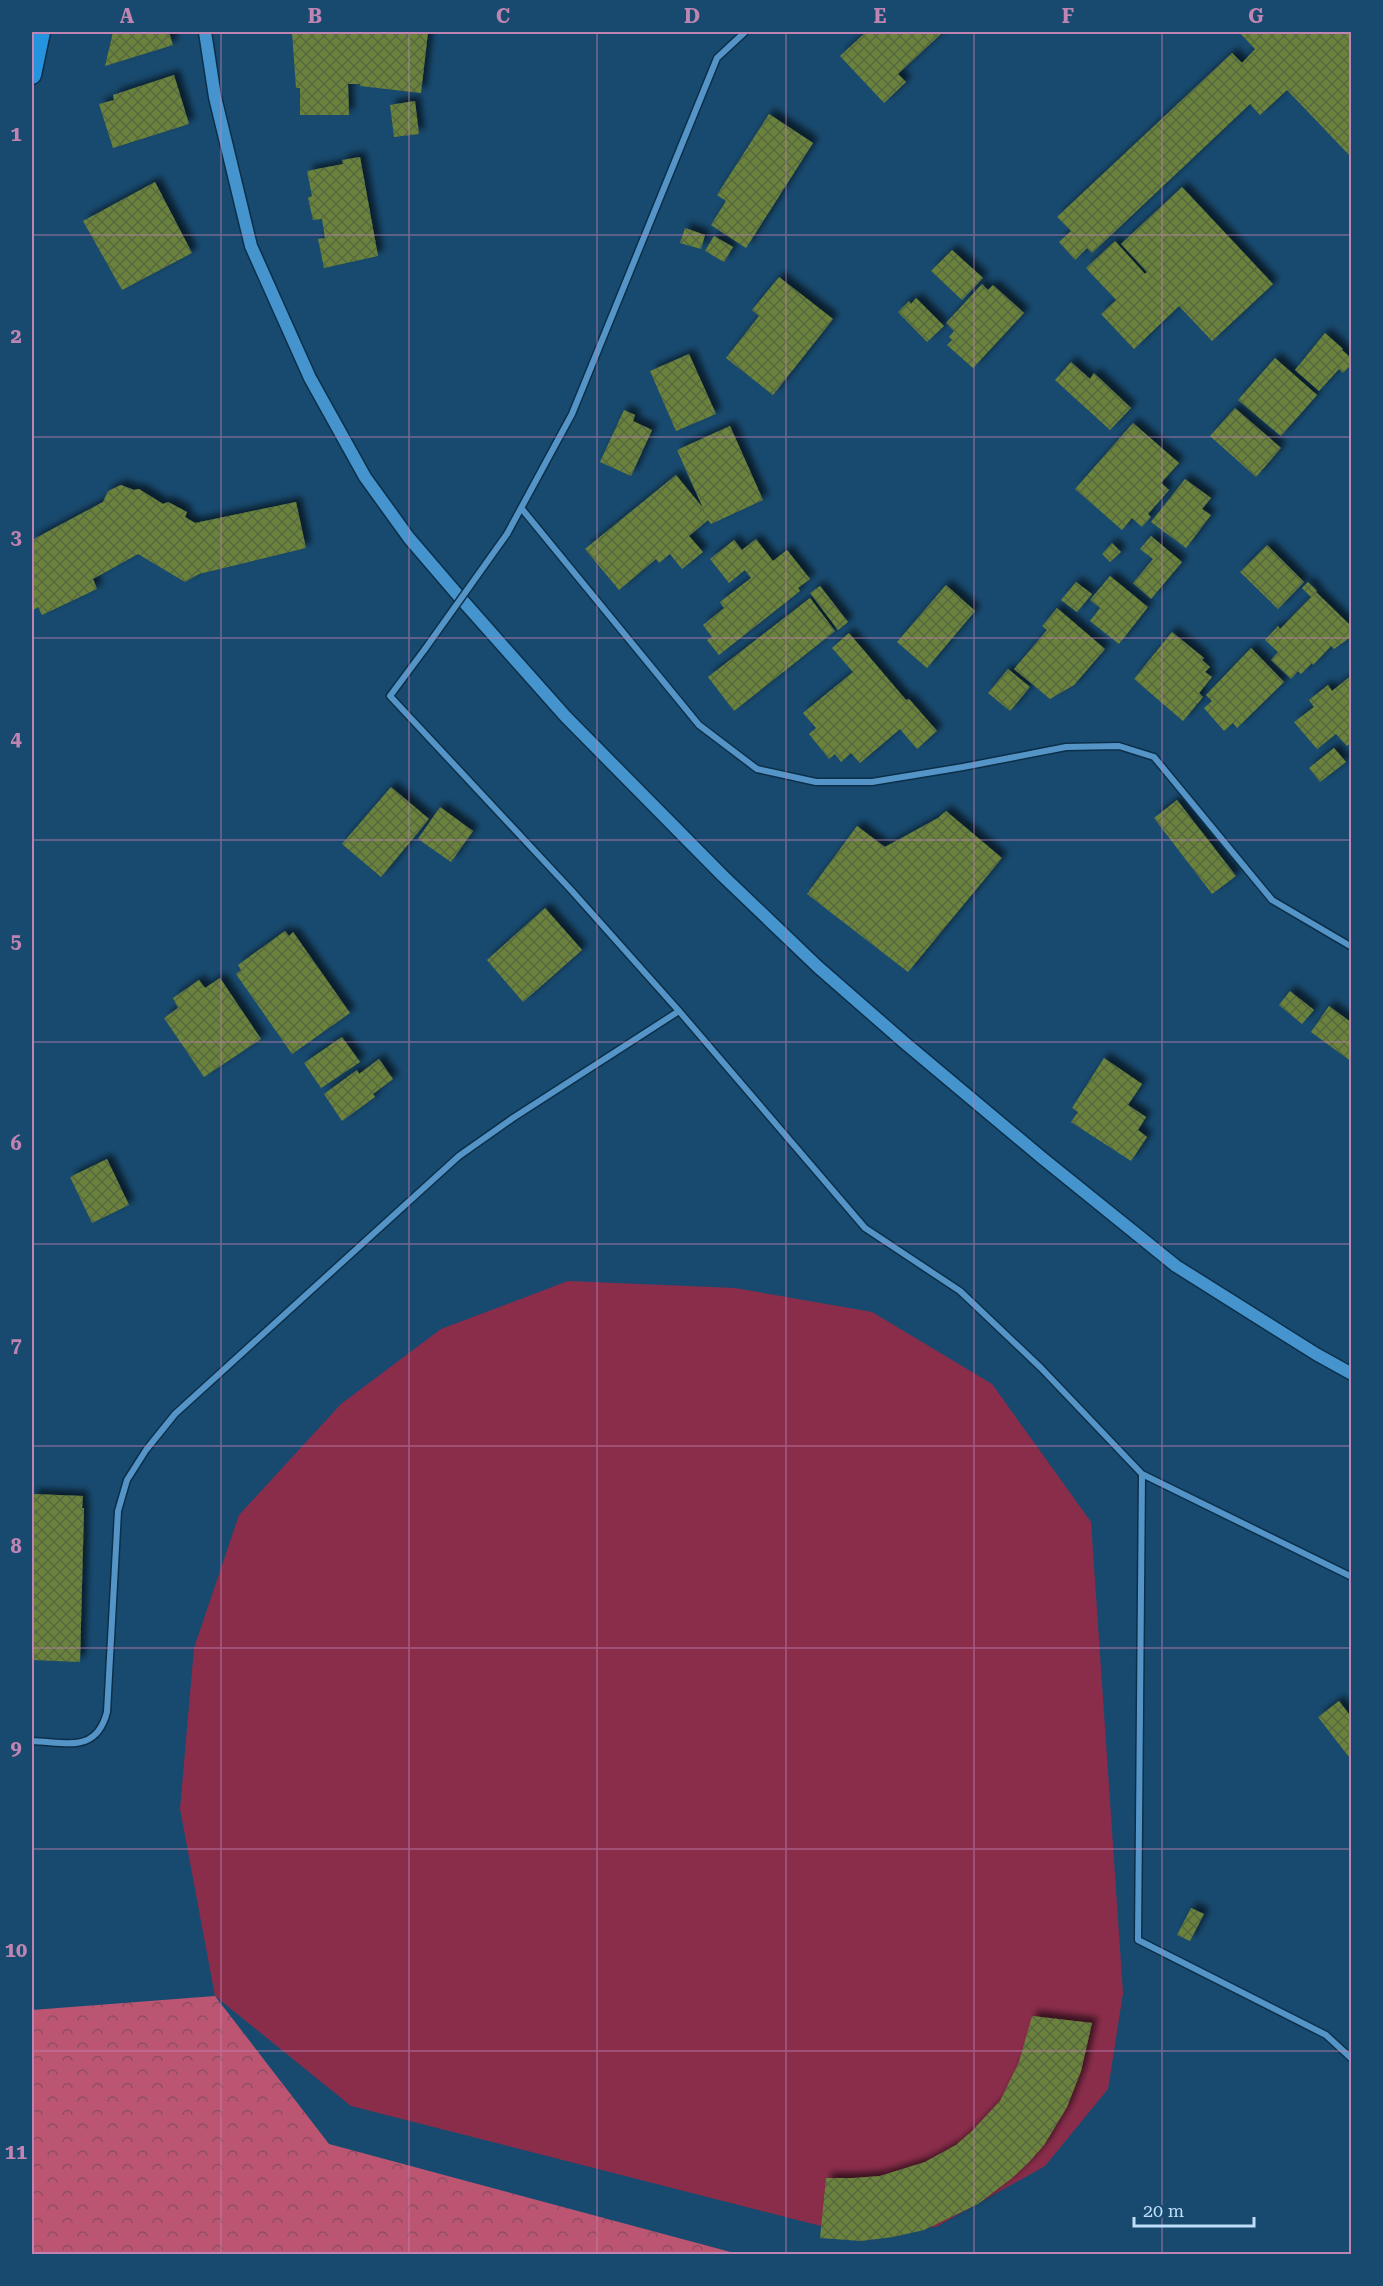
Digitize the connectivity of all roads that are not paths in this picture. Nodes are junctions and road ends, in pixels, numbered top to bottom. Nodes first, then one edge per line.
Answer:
1 (40, 32) edge
2 (205, 32) edge
3 (745, 32) edge
4 (32, 75) edge
5 (522, 509) junction
6 (1352, 946) edge
7 (679, 1011) junction
8 (1352, 1374) edge
9 (1142, 1474) junction
10 (1352, 1576) edge
11 (32, 1741) edge
12 (1352, 2060) edge

1 - 4 highway
2 - 8 street
3 - 5 street
5 - 6 street
5 - 7 street, bridge
7 - 9 street
7 - 11 street
9 - 10 street
9 - 12 street

